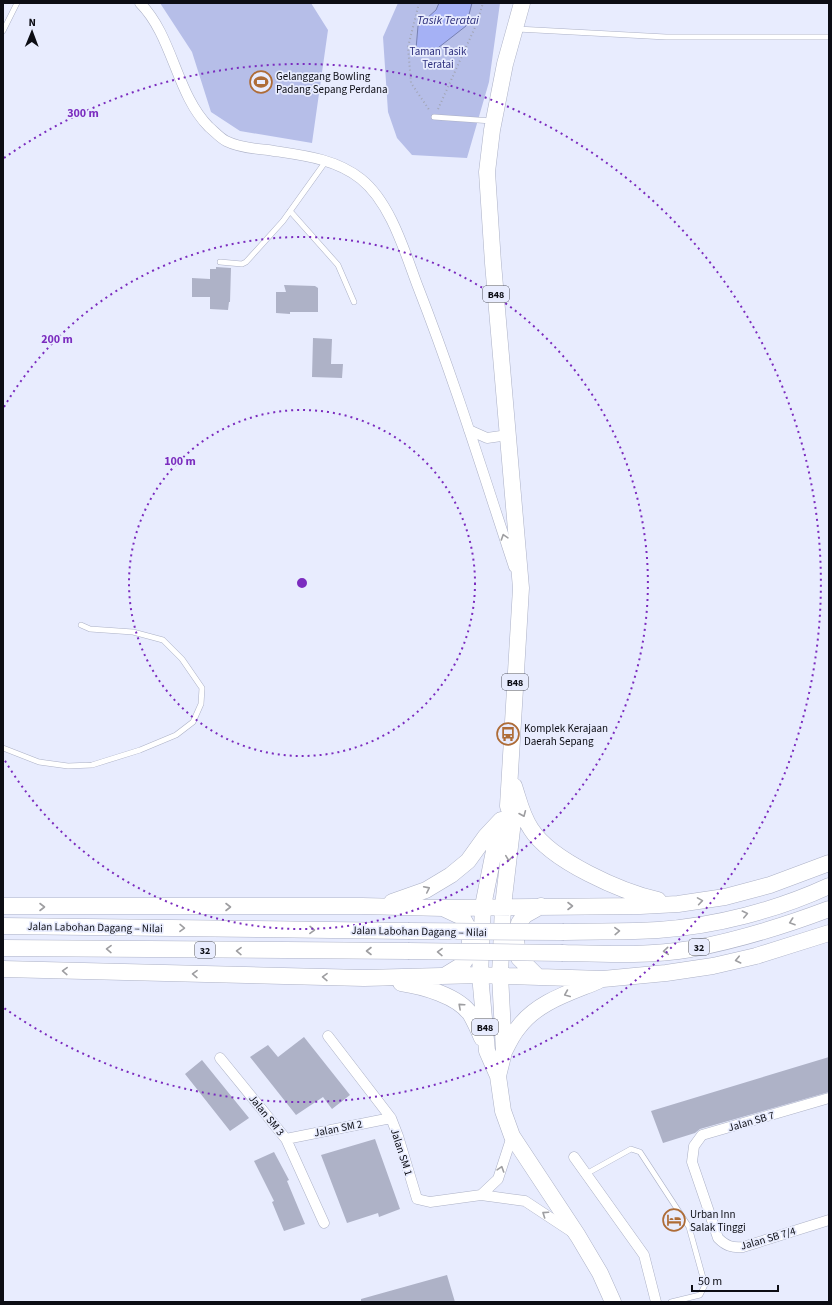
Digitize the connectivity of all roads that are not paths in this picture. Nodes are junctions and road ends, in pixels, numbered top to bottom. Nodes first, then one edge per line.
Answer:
1 (17, 3) edge
2 (140, 3) edge
3 (522, 3) edge
4 (516, 29) junction
5 (3, 31) edge
6 (829, 37) edge
7 (434, 117) road end
8 (494, 121) junction
9 (326, 161) junction
10 (290, 211) junction
11 (220, 262) dead end
12 (354, 302) dead end
13 (469, 430) junction
14 (508, 435) junction
15 (521, 588) junction
16 (81, 625) dead end
17 (3, 748) edge
18 (511, 777) junction
19 (508, 806) junction
20 (500, 821) junction
21 (829, 863) edge
22 (829, 886) edge
23 (678, 904) junction
24 (3, 906) edge
25 (362, 906) junction
26 (483, 906) junction
27 (503, 906) junction
28 (542, 906) junction
29 (443, 908) junction
30 (829, 909) edge
31 (3, 926) edge
32 (829, 933) edge
33 (3, 948) edge
34 (3, 969) edge
35 (480, 975) junction
36 (500, 975) junction
37 (444, 976) junction
38 (538, 977) junction
39 (364, 978) junction
40 (603, 979) junction
41 (328, 1036) dead end
42 (487, 1051) junction
43 (504, 1052) junction
44 (220, 1058) dead end
45 (498, 1076) junction
46 (829, 1098) edge
47 (391, 1118) junction
48 (512, 1136) junction
49 (286, 1139) junction
50 (574, 1157) dead end
51 (692, 1162) joint
52 (586, 1174) junction
53 (481, 1195) junction
54 (829, 1220) edge
55 (324, 1223) dead end
56 (578, 1236) junction
57 (613, 1302) edge
58 (656, 1302) edge
59 (671, 1302) edge

1 - 5 lane
2 - 9 street
3 - 4 main road, B48
4 - 6 lane
4 - 8 main road, B48
7 - 8 lane
8 - 14 main road, B48
9 - 10 lane
9 - 13 street
10 - 11 lane
10 - 12 lane
13 - 14 street
15 -> 13 street
14 - 15 main road, B48
15 - 18 main road, B48
16 - 17 lane
18 - 19 main road, B48
18 -> 23 main road
19 - 20 main road, B48
19 -> 27 main road, B48
25 -> 20 main road
20 - 26 main road, B48
23 -> 21 main road
31 -> 22 main road, Jalan Labohan Dagang ‒ Nilai / 32, bridge
28 -> 23 main road
24 -> 25 main road
25 - 29 main road
26 - 27 main road
26 - 29 main road
26 - 35 main road, B48
27 - 28 main road
27 - 36 main road, B48
28 - 38 main road
29 - 37 main road
30 -> 33 main road, Jalan Labohan Dagang ‒ Nilai / 32, bridge
32 -> 40 main road
39 -> 34 main road
35 - 36 main road
35 - 37 main road
35 - 42 main road, B48
36 - 38 main road
36 - 43 main road, B48
37 - 39 main road
38 - 40 main road
42 -> 39 main road
40 -> 43 main road
41 - 47 street, Jalan SM 1
42 - 45 main road, B48
43 - 45 main road, B48
44 - 49 street, Jalan SM 3
45 - 48 main road, B48
46 - 51 street, Jalan SB 7
47 - 49 street, Jalan SM 2
47 - 53 street, Jalan SM 1
53 -> 48 street
48 - 56 main road, B48
49 - 55 street, Jalan SM 3
50 - 52 street
51 - 54 street, Jalan SB 7/4
52 - 58 street
52 - 59 lane
56 -> 53 street, Jalan SM 1
56 - 57 main road, B48

